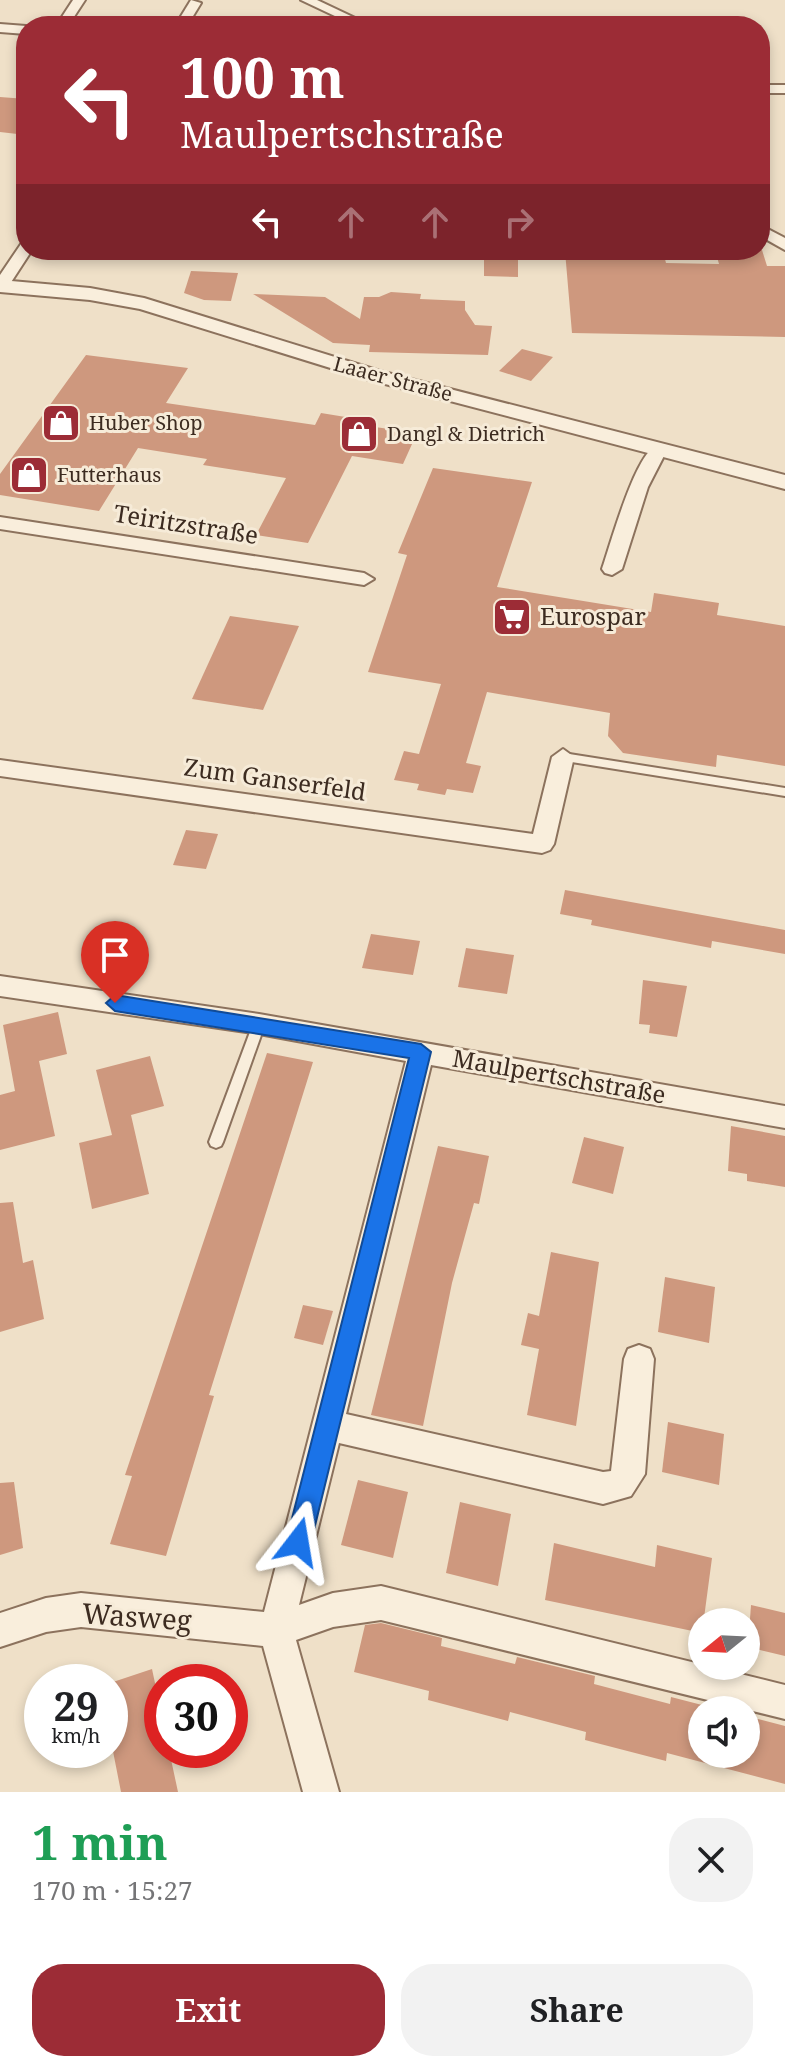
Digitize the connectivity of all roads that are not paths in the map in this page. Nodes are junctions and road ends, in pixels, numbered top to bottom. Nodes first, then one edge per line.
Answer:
1 (307, 0) edge
2 (195, 3) dead end
3 (187, 16) edge
4 (343, 16) edge
5 (777, 222) dead end
6 (770, 224) edge
7 (18, 260) edge
8 (0, 287) edge
9 (658, 450) junction
10 (785, 482) edge
11 (0, 523) edge
12 (612, 569) dead end
13 (364, 579) dead end
14 (563, 757) joint
15 (0, 768) edge
16 (785, 792) edge
17 (0, 986) edge
18 (259, 1024) junction
19 (421, 1052) junction
20 (785, 1117) edge
21 (216, 1142) dead end
22 (639, 1359) dead end
23 (327, 1425) junction
24 (0, 1630) edge
25 (276, 1630) junction
26 (785, 1702) edge
27 (321, 1792) edge

1 - 4 street
2 - 3 street
5 - 6 street
7 - 8 street
8 - 9 street, Laaer Straße
9 - 10 street, Laaer Straße
9 - 12 street
11 - 13 street, Teiritzstraße
14 - 15 street, Zum Ganserfeld
14 - 16 lane
17 - 18 street, Maulpertschstraße
18 - 19 street, Maulpertschstraße
18 - 21 lane
19 - 20 street, Maulpertschstraße
19 - 23 street
22 - 23 street
23 - 25 street
24 - 25 street, Wasweg
25 - 26 street
25 - 27 street

